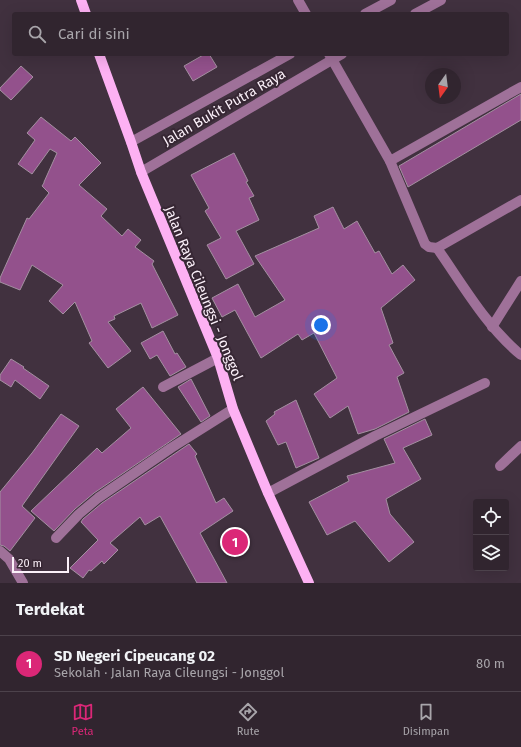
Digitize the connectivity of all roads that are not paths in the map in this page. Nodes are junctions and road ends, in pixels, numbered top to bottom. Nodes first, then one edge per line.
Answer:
1 (81, 0) edge
2 (298, 0) edge
3 (391, 0) edge
4 (441, 0) edge
5 (85, 12) edge
6 (305, 12) edge
7 (369, 12) edge
8 (419, 12) edge
9 (100, 56) edge
10 (286, 56) edge
11 (331, 57) edge
12 (521, 87) edge
13 (132, 142) junction
14 (390, 161) junction
15 (141, 172) junction
16 (521, 200) edge
17 (437, 248) junction
18 (521, 281) edge
19 (492, 327) junction
20 (521, 355) edge
21 (218, 358) junction
22 (485, 383) dead end
23 (163, 387) dead end
24 (233, 409) junction
25 (521, 446) edge
26 (500, 466) dead end
27 (268, 493) junction
28 (56, 538) dead end
29 (0, 551) edge
30 (23, 583) edge
31 (309, 583) edge

1 - 5 main road
2 - 6 street
3 - 7 street
4 - 8 street
9 - 13 main road, Jalan Raya Cileungsi - Jonggol
10 - 13 street, Jalan Bukit Putra Raya
11 - 14 street
11 - 15 street, Jalan Bukit Putra Raya
12 - 14 street
13 - 15 main road, Jalan Raya Cileungsi - Jonggol
14 - 17 street
15 - 21 main road, Jalan Raya Cileungsi - Jonggol
16 - 17 street
17 - 19 street
18 - 19 street
19 - 20 street
21 - 23 street
21 - 24 main road, Jalan Raya Cileungsi - Jonggol
22 - 27 street
24 - 27 main road, Jalan Raya Cileungsi - Jonggol
24 - 28 street
25 - 26 street
27 - 31 main road, Jalan Raya Cileungsi - Jonggol
29 - 30 street

